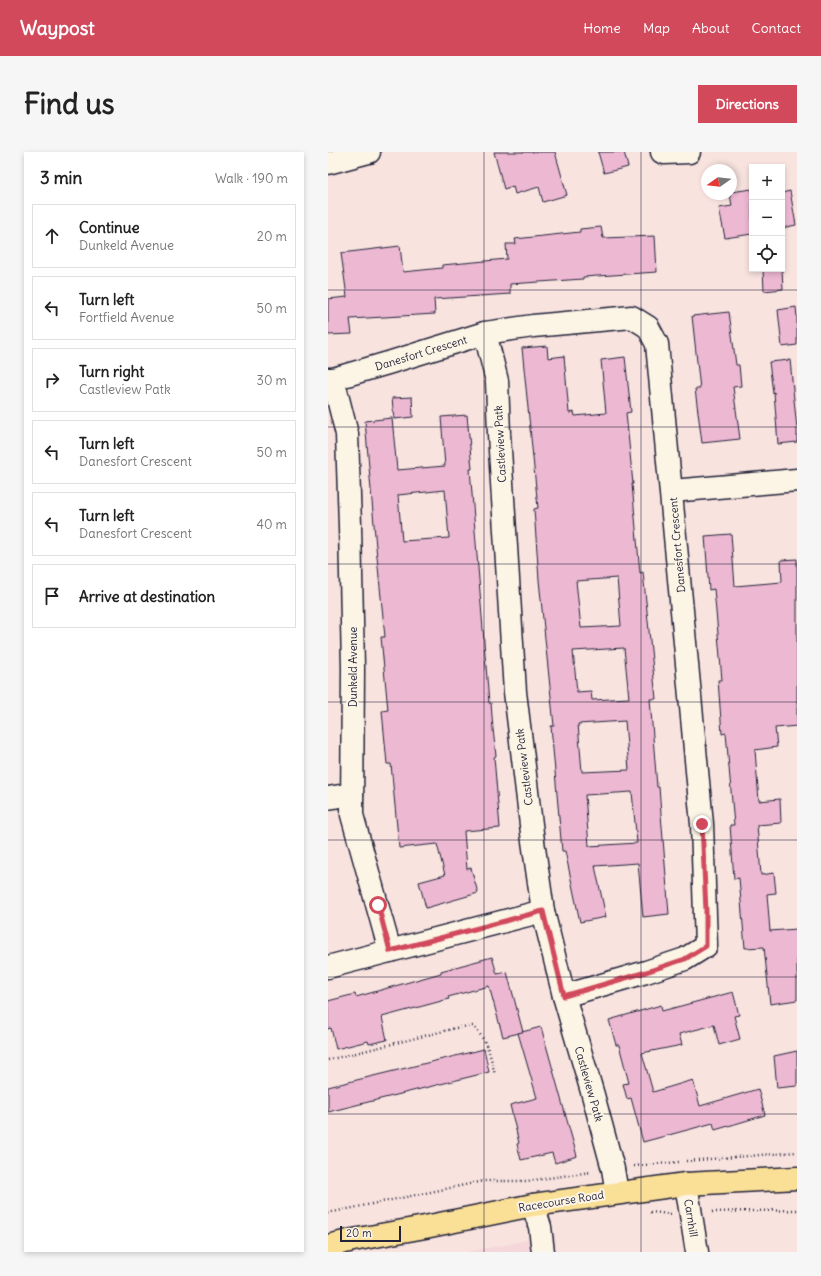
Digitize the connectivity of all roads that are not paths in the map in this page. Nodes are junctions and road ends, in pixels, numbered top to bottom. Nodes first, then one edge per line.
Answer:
1 (662, 152) edge
2 (689, 152) edge
3 (356, 154) edge
4 (328, 163) edge
5 (485, 333) junction
6 (331, 379) edge
7 (797, 480) edge
8 (672, 492) junction
9 (352, 794) junction
10 (328, 798) edge
11 (543, 911) junction
12 (390, 951) junction
13 (328, 967) edge
14 (564, 996) junction
15 (797, 1178) edge
16 (686, 1184) junction
17 (617, 1193) junction
18 (533, 1205) junction
19 (328, 1246) edge
20 (354, 1246) edge
21 (543, 1252) edge
22 (697, 1252) edge

1 - 2 street
3 - 4 street
5 - 6 street, Danesfort Crescent
5 - 8 street, Danesfort Crescent
5 - 11 street, Castleview Patk
6 - 9 street, Dunkeld Avenue
7 - 8 street
8 - 14 street, Danesfort Crescent
9 - 10 street
9 - 12 street, Dunkeld Avenue
11 - 12 street
11 - 14 street, Castleview Patk
12 - 13 street
14 - 17 street, Castleview Patk
15 - 16 main road, Racecourse Road
16 - 17 main road, Racecourse Road
16 - 22 street, Carnhill
17 - 18 main road, Racecourse Road
18 - 20 main road, Racecourse Road
18 - 21 street
19 - 20 main road, Racecourse Road

